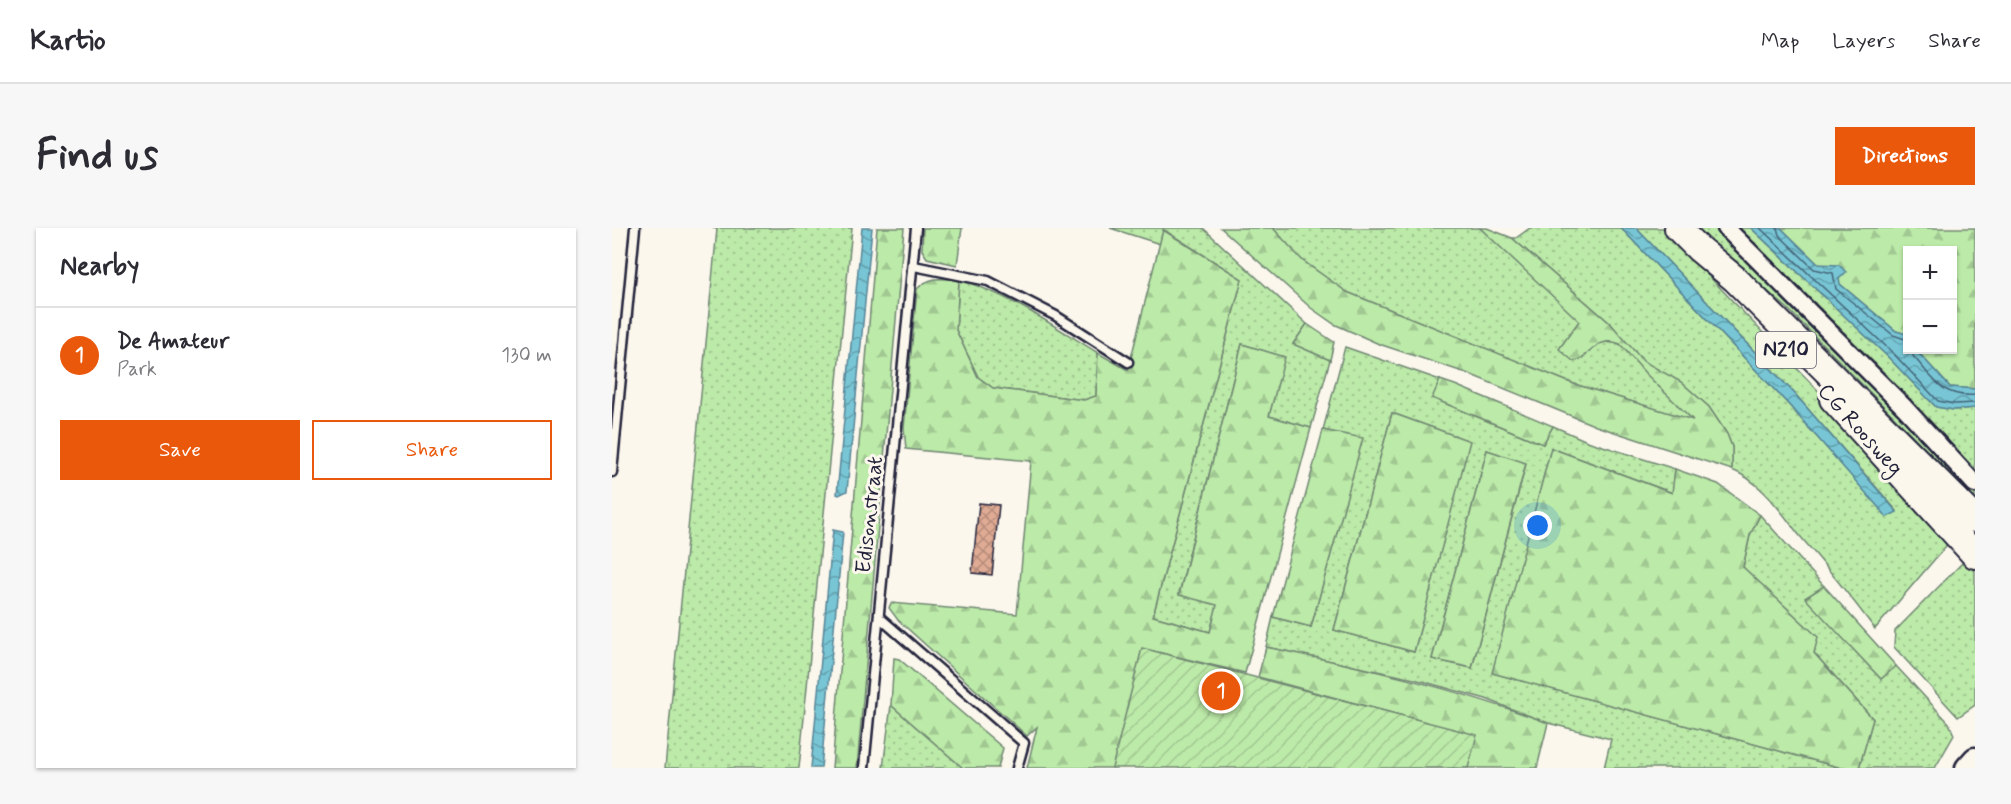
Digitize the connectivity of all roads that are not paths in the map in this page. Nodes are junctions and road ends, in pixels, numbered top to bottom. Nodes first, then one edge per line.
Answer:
1 (635, 228) edge
2 (916, 228) edge
3 (1678, 228) edge
4 (1726, 228) edge
5 (1699, 249) junction
6 (914, 266) junction
7 (1128, 362) dead end
8 (612, 472) edge
9 (1975, 484) edge
10 (1975, 519) edge
11 (1975, 555) edge
12 (879, 617) junction
13 (1975, 759) edge
14 (864, 768) edge
15 (1017, 768) edge
16 (1967, 768) edge

1 - 8 lane
2 - 6 lane, Edisonstraat
3 - 5 main road, CG Roosweg / N210
4 - 9 street
5 - 10 main road, CG Roosweg / N210
5 - 11 main road, CG Roosweg / N210
6 - 7 lane
6 - 12 lane, Edisonstraat
12 - 14 lane, Edisonstraat
12 - 15 lane
13 - 16 main road

